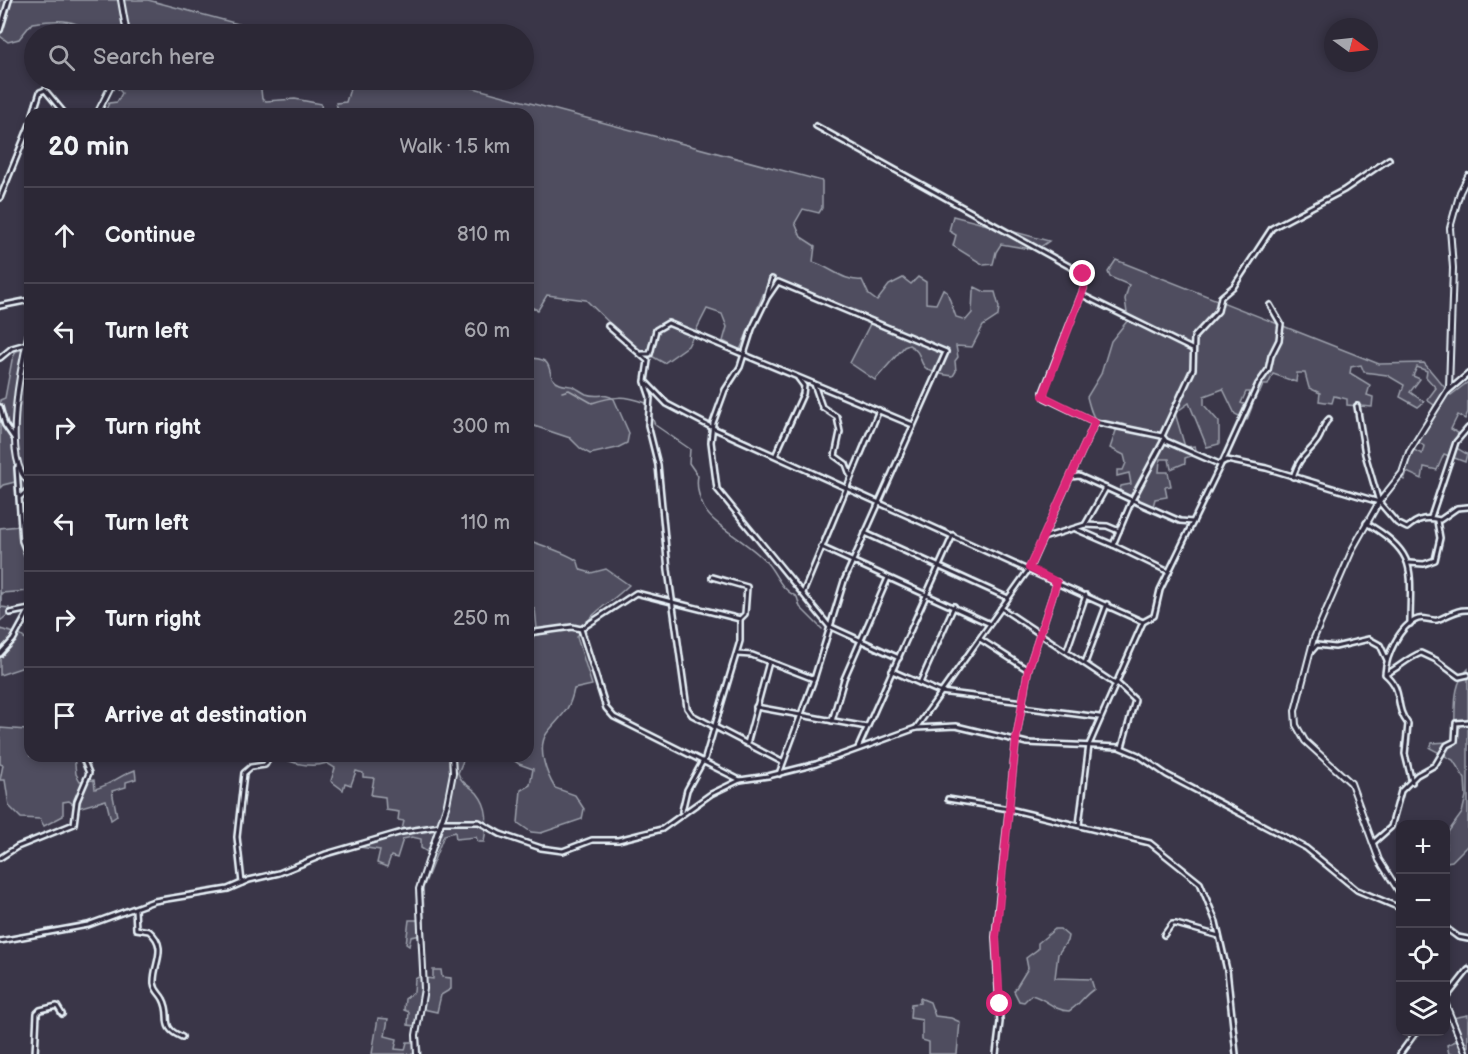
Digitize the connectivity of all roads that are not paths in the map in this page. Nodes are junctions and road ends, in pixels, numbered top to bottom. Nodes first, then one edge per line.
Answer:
1 (9, 0) edge
2 (121, 0) edge
3 (125, 24) edge
4 (0, 30) edge
5 (43, 90) edge
6 (43, 90) edge
7 (109, 90) edge
8 (36, 108) edge
9 (60, 108) edge
10 (100, 108) edge
11 (816, 126) dead end
12 (24, 139) edge
13 (1389, 159) dead end
14 (1468, 176) edge
15 (0, 198) edge
16 (772, 279) dead end
17 (1082, 295) junction
18 (767, 298) junction
19 (24, 301) edge
20 (1270, 305) dead end
21 (0, 306) edge
22 (608, 326) dead end
23 (24, 345) edge
24 (1192, 349) junction
25 (642, 354) junction
26 (742, 354) junction
27 (24, 355) edge
28 (0, 358) edge
29 (1468, 374) edge
30 (794, 376) junction
31 (645, 381) junction
32 (814, 384) junction
33 (1447, 392) junction
34 (1357, 406) dead end
35 (0, 407) edge
36 (879, 410) junction
37 (1329, 419) dead end
38 (1095, 422) junction
39 (913, 425) junction
40 (713, 428) junction
41 (1468, 428) edge
42 (14, 438) junction
43 (1163, 438) junction
44 (776, 455) junction
45 (1222, 464) junction
46 (17, 468) junction
47 (24, 477) edge
48 (850, 477) junction
49 (1071, 477) junction
50 (1293, 477) junction
51 (846, 487) junction
52 (1106, 488) junction
53 (24, 492) edge
54 (19, 498) junction
55 (1132, 500) junction
56 (878, 502) junction
57 (1379, 502) junction
58 (1468, 507) edge
59 (1431, 517) junction
60 (1438, 520) junction
61 (1193, 522) junction
62 (1366, 523) junction
63 (1085, 525) junction
64 (1075, 528) junction
65 (1119, 531) junction
66 (866, 533) junction
67 (953, 535) junction
68 (1043, 538) junction
69 (1113, 545) junction
70 (24, 546) edge
71 (821, 547) junction
72 (854, 562) junction
73 (1409, 563) junction
74 (940, 567) junction
75 (1029, 568) junction
76 (1169, 572) junction
77 (712, 577) dead end
78 (888, 578) junction
79 (1057, 582) junction
80 (803, 593) junction
81 (926, 594) junction
82 (1086, 595) junction
83 (1008, 598) junction
84 (672, 602) junction
85 (1107, 604) junction
86 (954, 606) junction
87 (1001, 608) junction
88 (24, 610) edge
89 (1468, 610) edge
90 (10, 613) dead end
91 (740, 619) junction
92 (24, 620) edge
93 (1143, 622) junction
94 (989, 624) junction
95 (1410, 624) junction
96 (829, 626) junction
97 (581, 629) junction
98 (534, 632) edge
99 (1040, 632) junction
100 (979, 638) junction
101 (858, 642) junction
102 (1067, 650) junction
103 (0, 654) edge
104 (737, 654) junction
105 (1308, 655) junction
106 (899, 658) junction
107 (1387, 660) junction
108 (769, 662) junction
109 (1085, 663) junction
110 (1028, 670) junction
111 (892, 671) junction
112 (1385, 674) junction
113 (1468, 675) edge
114 (814, 679) junction
115 (920, 683) junction
116 (1115, 683) junction
117 (939, 692) junction
118 (1023, 702) junction
119 (756, 707) junction
120 (1022, 708) junction
121 (799, 716) junction
122 (1099, 717) junction
123 (832, 720) junction
124 (1468, 722) edge
125 (714, 727) junction
126 (867, 727) junction
127 (916, 728) junction
128 (1016, 740) junction
129 (747, 744) junction
130 (1089, 745) junction
131 (858, 748) junction
132 (1121, 748) junction
133 (704, 761) junction
134 (84, 762) edge
135 (267, 762) edge
136 (452, 762) edge
137 (782, 762) junction
138 (779, 774) junction
139 (740, 780) junction
140 (1412, 782) junction
141 (948, 799) dead end
142 (1009, 809) junction
143 (682, 813) junction
144 (442, 824) junction
145 (1079, 825) junction
146 (1373, 843) junction
147 (0, 858) edge
148 (242, 883) junction
149 (1396, 885) edge
150 (1396, 906) edge
151 (135, 909) junction
152 (1450, 931) edge
153 (1164, 934) dead end
154 (1219, 936) junction
155 (1468, 939) edge
156 (0, 941) edge
157 (1468, 970) edge
158 (1450, 993) edge
159 (62, 1014) dead end
160 (1450, 1015) edge
161 (1413, 1036) edge
162 (182, 1037) dead end
163 (35, 1054) edge
164 (417, 1054) edge
165 (996, 1054) edge
166 (1236, 1054) edge
167 (1400, 1054) edge
168 (1466, 1054) edge

1 - 4 street
2 - 3 street
5 - 8 street
6 - 9 street
7 - 10 street
11 - 17 street
12 - 15 street
13 - 24 street
14 - 33 street
16 - 18 street
17 - 24 street
17 - 38 street
18 - 26 street
18 - 39 street
19 - 21 street
20 - 45 street
22 - 25 street
23 - 28 street
24 - 43 street
25 - 26 street
25 - 31 street
26 - 30 street
26 - 40 street
27 - 42 street
29 - 33 street
30 - 32 street
30 - 44 street
31 - 40 street
31 - 84 street
32 - 36 street
32 - 48 street
33 - 57 street
34 - 57 street
35 - 42 street
36 - 39 street
36 - 48 street
37 - 50 street
38 - 43 street
38 - 49 street
39 - 56 street
40 - 44 street
40 - 80 street
41 - 59 street
42 - 46 street
43 - 45 street
43 - 55 street
44 - 51 street
45 - 50 street
45 - 61 street
46 - 47 street
46 - 54 street
48 - 51 street
49 - 52 street
49 - 68 street
50 - 57 street
51 - 56 street
51 - 71 street
52 - 55 street
52 - 63 street
53 - 54 street
54 - 70 street
55 - 61 street
55 - 65 street
56 - 66 street
56 - 67 street
57 - 59 street
57 - 62 street
58 - 60 street
59 - 60 street
60 - 73 street
61 - 76 street
62 - 73 street
62 - 105 street
63 - 64 street
63 - 65 street
64 - 68 street
64 - 69 street
65 - 69 street
66 - 72 street
66 - 74 street
67 - 74 street
67 - 75 street
68 - 75 street
69 - 76 street
71 - 72 street
71 - 80 street
72 - 78 street
72 - 96 street
73 - 95 street
74 - 81 street
74 - 83 street
75 - 79 street
75 - 83 street
76 - 93 street
77 - 91 street
78 - 81 street
78 - 101 street
79 - 82 street
79 - 99 street
80 - 96 street
81 - 86 street
81 - 106 street
82 - 85 street
82 - 102 street
83 - 87 street
84 - 91 street
84 - 97 street
84 - 125 street
85 - 93 street
85 - 109 street
86 - 94 street
86 - 115 street
87 - 94 street
87 - 99 street
88 - 90 street
89 - 95 street
91 - 104 street
92 - 103 street
93 - 116 street
94 - 100 street
95 - 107 street
96 - 101 street
96 - 114 street
97 - 98 street
97 - 133 street
99 - 102 street
99 - 110 street
100 - 110 street
100 - 117 street
101 - 106 street
101 - 123 street
102 - 109 street
104 - 108 street
104 - 125 street
105 - 107 street
105 - 146 street
106 - 111 street
107 - 112 street
108 - 114 street
108 - 119 street
109 - 116 street
110 - 118 street
111 - 115 street
111 - 126 street
112 - 113 street
112 - 140 street
114 - 121 street
115 - 117 street
116 - 122 street
116 - 132 street
117 - 118 street
117 - 127 street
118 - 120 street
119 - 121 street
119 - 129 street
120 - 122 street
120 - 128 street
121 - 123 street
121 - 137 street
122 - 130 street
123 - 126 street
124 - 140 street
125 - 129 street
125 - 133 street
126 - 131 street
127 - 128 street
127 - 131 street
128 - 130 street
128 - 142 street
129 - 137 street
130 - 132 street
130 - 145 street
131 - 138 street
132 - 150 street
133 - 139 street
133 - 143 street
134 - 147 street
135 - 148 street
136 - 144 street
137 - 138 street
138 - 139 street
139 - 143 street
140 - 146 street
141 - 142 street
142 - 145 street
142 - 165 street
143 - 144 street
144 - 148 street
144 - 164 street
145 - 154 street
146 - 149 street
148 - 151 street
151 - 156 street
151 - 162 street
152 - 155 street
153 - 154 street
154 - 166 street
157 - 158 street
159 - 163 street
160 - 168 street
161 - 167 street

